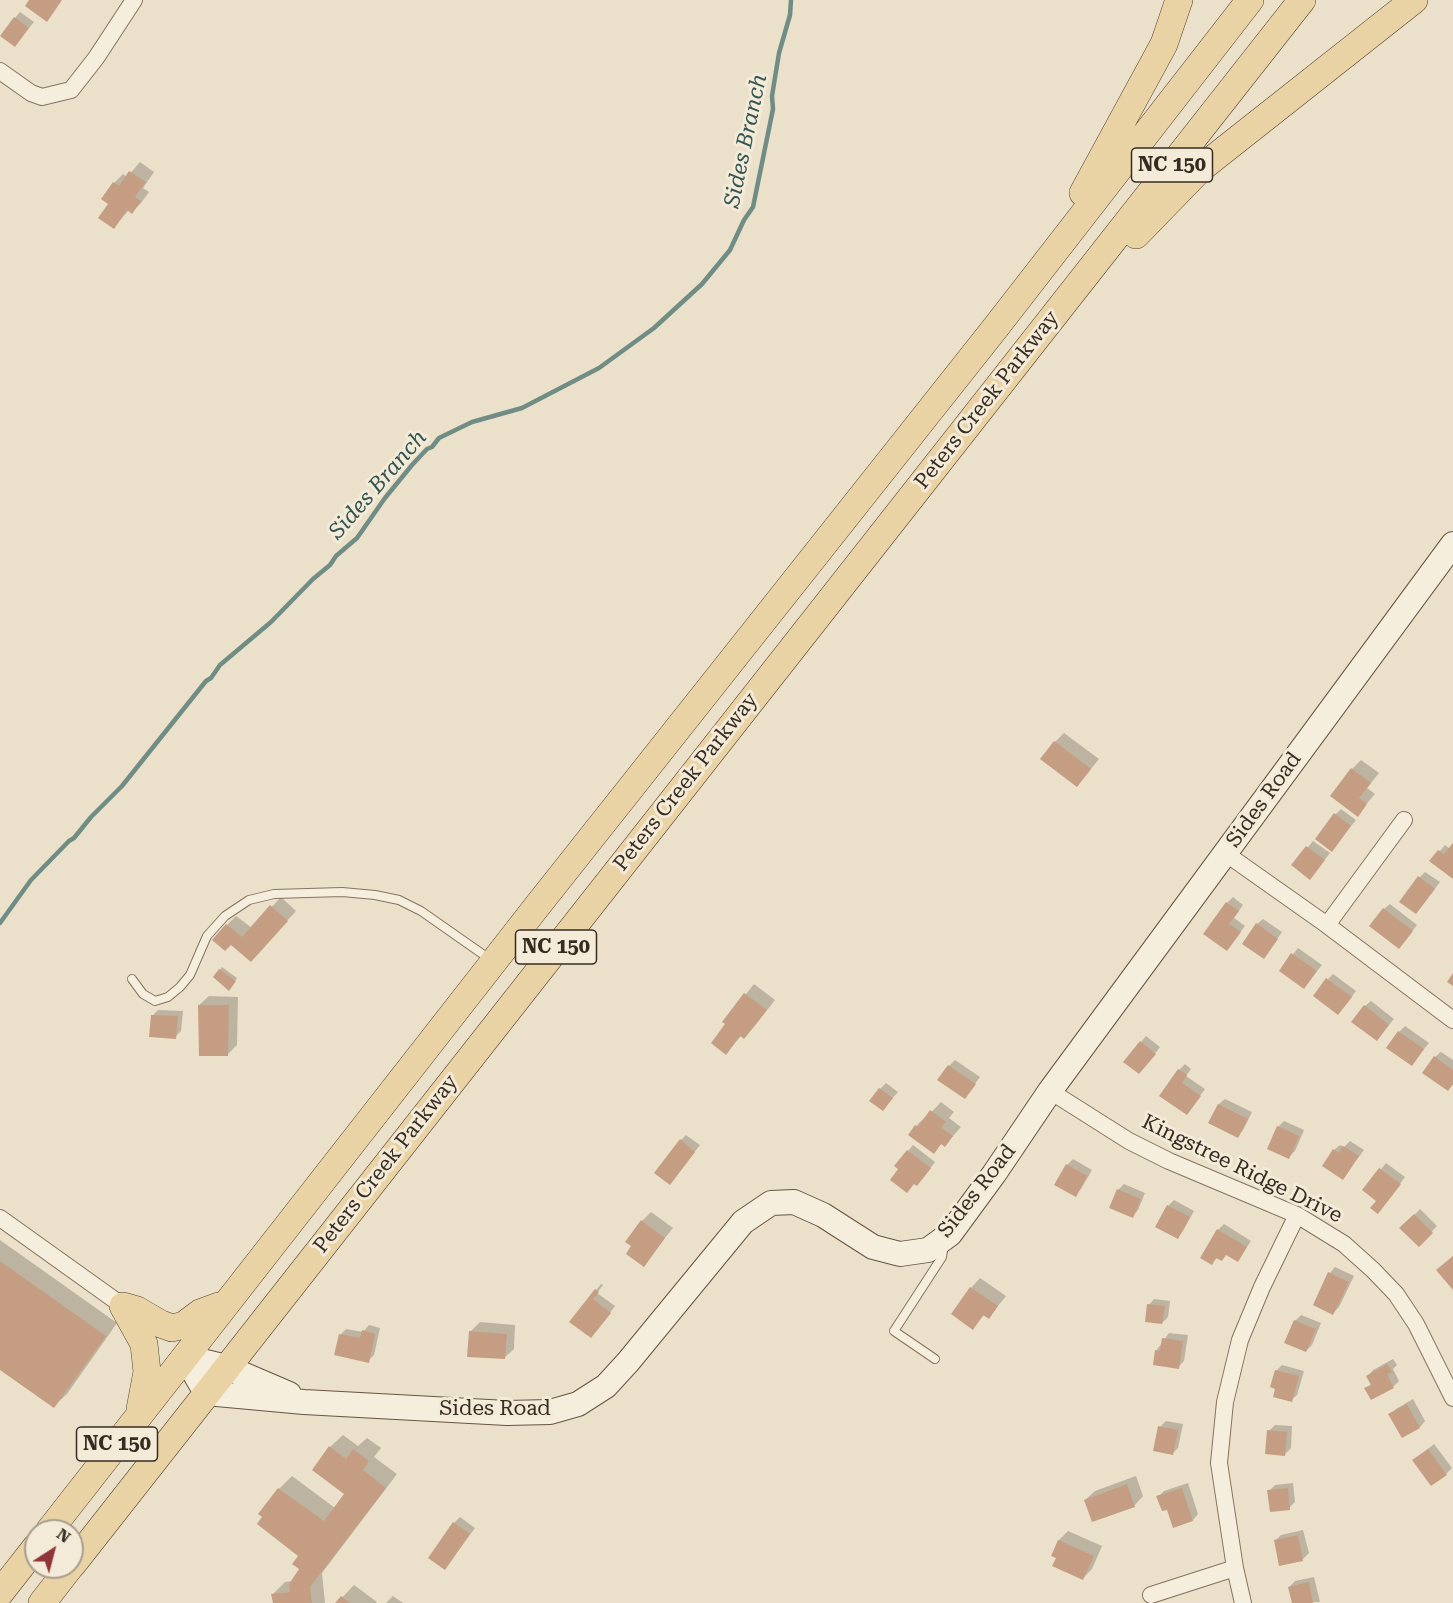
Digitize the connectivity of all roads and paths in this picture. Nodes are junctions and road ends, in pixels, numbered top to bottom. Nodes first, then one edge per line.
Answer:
1 (134, 0) edge
2 (1179, 0) edge
3 (1250, 0) edge
4 (1302, 0) edge
5 (1414, 0) edge
6 (0, 71) edge
7 (996, 327) junction
8 (1042, 330) junction
9 (1453, 544) edge
10 (1404, 820) dead end
11 (1225, 853) junction
12 (1327, 925) junction
13 (494, 962) junction
14 (132, 979) dead end
15 (1453, 1020) edge
16 (1050, 1091) junction
17 (1297, 1215) junction
18 (0, 1218) edge
19 (944, 1238) junction
20 (226, 1304) junction
21 (123, 1306) junction
22 (185, 1357) junction
23 (935, 1359) dead end
24 (226, 1367) junction
25 (206, 1393) junction
26 (1453, 1398) edge
27 (304, 1402) junction
28 (138, 1417) junction
29 (92, 1476) junction
30 (58, 1519) edge
31 (74, 1519) edge
32 (84, 1549) edge
33 (24, 1562) edge
34 (1234, 1568) junction
35 (29, 1579) edge
36 (61, 1579) edge
37 (0, 1593) edge
38 (1151, 1595) dead end
39 (11, 1603) edge
40 (42, 1603) edge
41 (1243, 1603) edge

1 - 6 street
2 - 7 main road
3 - 7 main road, Peters Creek Parkway / NC 150
4 - 8 main road, Peters Creek Parkway / NC 150
5 - 8 main road
7 - 13 main road, Peters Creek Parkway / NC 150
8 - 24 main road, Peters Creek Parkway / NC 150
9 - 11 street, Sides Road
10 - 12 street
11 - 12 street
11 - 16 street, Sides Road
12 - 15 street
13 - 14 lane
13 - 20 main road, Peters Creek Parkway / NC 150
16 - 17 street, Kingstree Ridge Drive
16 - 19 street, Sides Road
17 - 26 street, Kingstree Ridge Drive
17 - 34 street
18 - 21 street
19 - 23 lane
19 - 27 street, Sides Road
20 - 21 main road
20 - 22 main road, Peters Creek Parkway / NC 150
21 - 28 main road
22 - 24 street, Sides Road
22 - 25 street
22 - 28 main road, Peters Creek Parkway / NC 150
24 - 25 main road, Peters Creek Parkway / NC 150
24 - 27 street, Sides Road
25 - 27 street, Sides Road
25 - 32 main road, Peters Creek Parkway / NC 150
28 - 29 main road, Peters Creek Parkway / NC 150
29 - 30 main road, Peters Creek Parkway / NC 150
29 - 31 main road
33 - 37 main road
34 - 38 street
34 - 41 street
35 - 39 main road
36 - 40 main road, Peters Creek Parkway / NC 150

